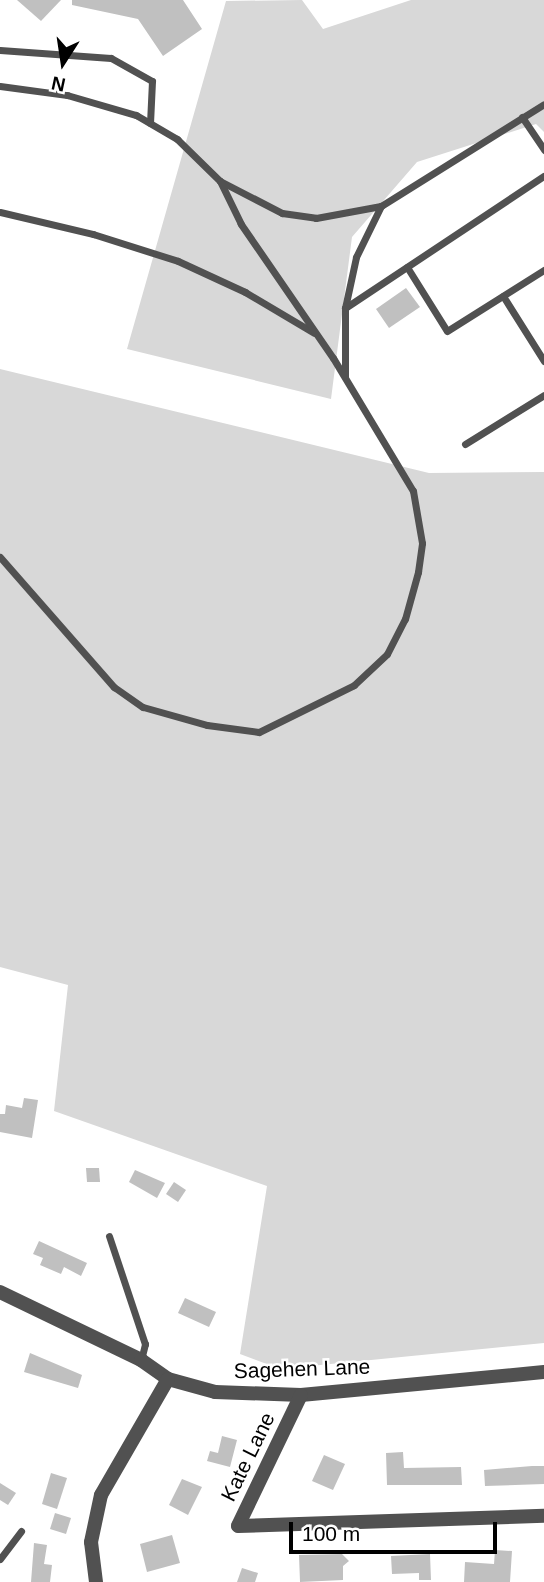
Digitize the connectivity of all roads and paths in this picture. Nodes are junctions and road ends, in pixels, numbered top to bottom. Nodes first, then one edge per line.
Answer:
1 (0, 50) edge
2 (0, 86) edge
3 (544, 104) edge
4 (522, 117) junction
5 (150, 124) junction
6 (544, 150) edge
7 (544, 176) edge
8 (220, 181) junction
9 (381, 206) junction
10 (0, 212) edge
11 (407, 267) junction
12 (544, 270) edge
13 (503, 296) junction
14 (345, 308) junction
15 (317, 336) junction
16 (544, 361) edge
17 (345, 377) junction
18 (544, 395) edge
19 (465, 444) dead end
20 (0, 557) edge
21 (109, 1236) dead end
22 (0, 1292) edge
23 (141, 1360) junction
24 (544, 1372) edge
25 (168, 1378) junction
26 (301, 1395) junction
27 (544, 1516) edge
28 (21, 1531) dead end
29 (0, 1559) edge
30 (96, 1582) edge

1 - 5 lane
2 - 5 lane
3 - 4 lane
4 - 6 lane
4 - 9 lane
5 - 8 lane
7 - 11 lane
8 - 9 lane
8 - 15 lane
9 - 14 lane
10 - 15 lane
11 - 13 lane
11 - 14 lane
12 - 13 lane
13 - 16 lane
14 - 17 lane
15 - 17 lane
17 - 20 lane
18 - 19 lane
21 - 23 lane
22 - 23 street, Sagehen Lane
23 - 25 street, Sagehen Lane
24 - 26 street, Sagehen Lane
25 - 26 street, Sagehen Lane
25 - 30 street
26 - 27 street, Kate Lane
28 - 29 lane

